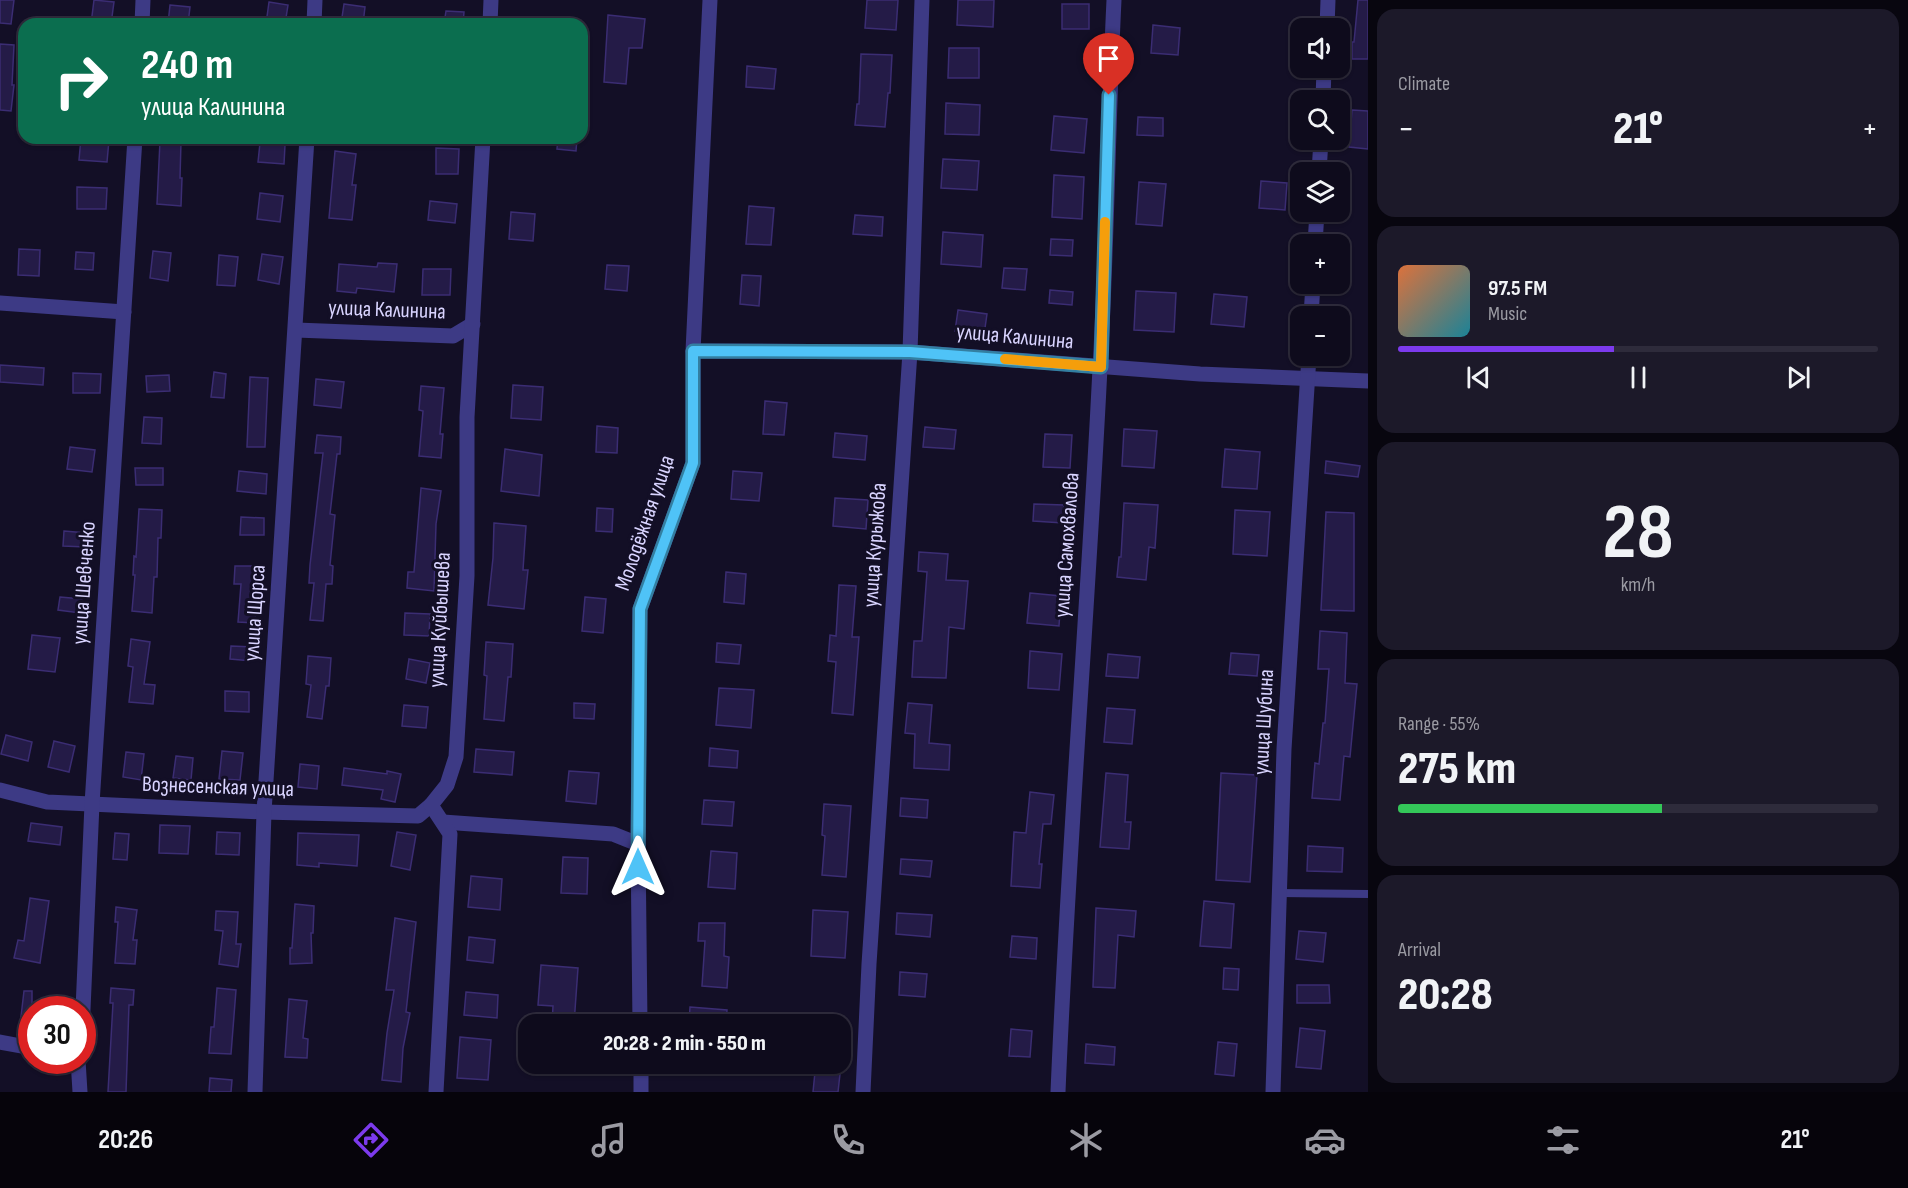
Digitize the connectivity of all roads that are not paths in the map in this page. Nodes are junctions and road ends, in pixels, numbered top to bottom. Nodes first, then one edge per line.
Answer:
1 (143, 0) edge
2 (315, 0) edge
3 (491, 0) edge
4 (710, 0) edge
5 (922, 0) edge
6 (1114, 0) edge
7 (1328, 0) edge
8 (142, 18) edge
9 (314, 18) edge
10 (490, 18) edge
11 (1327, 18) edge
12 (135, 144) edge
13 (307, 144) edge
14 (483, 144) edge
15 (0, 303) edge
16 (124, 312) junction
17 (473, 324) junction
18 (296, 330) junction
19 (693, 351) junction
20 (910, 352) junction
21 (1309, 366) edge
22 (1101, 367) junction
23 (1308, 379) junction
24 (1368, 381) edge
25 (0, 790) edge
26 (92, 804) junction
27 (431, 805) junction
28 (264, 812) junction
29 (443, 822) junction
30 (638, 844) junction
31 (1279, 893) junction
32 (1368, 894) edge
33 (84, 996) edge
34 (640, 1014) edge
35 (0, 1042) edge
36 (18, 1045) edge
37 (79, 1074) edge
38 (641, 1074) edge
39 (80, 1092) edge
40 (255, 1092) edge
41 (436, 1092) edge
42 (641, 1092) edge
43 (863, 1092) edge
44 (1058, 1092) edge
45 (1273, 1092) edge

1 - 8 street
2 - 9 street
3 - 10 street
4 - 19 street, Молодёжная улица
5 - 20 street, улица Курыжова
6 - 22 street, улица Самохвалова
7 - 11 street
12 - 16 street, улица Шевченко
13 - 18 street, улица Щорса
14 - 17 street, улица Куйбышева
15 - 16 street
16 - 26 street, улица Шевченко
17 - 18 street, улица Калинина
17 - 27 street, улица Куйбышева
18 - 28 street, улица Щорса
19 - 20 street, улица Калинина
19 - 30 street, Молодёжная улица
20 - 22 street, улица Калинина
20 - 43 street, улица Курыжова
21 - 23 street, улица Шубина
22 - 23 street, улица Калинина
22 - 44 street, улица Самохвалова
23 - 24 street, улица Калинина
23 - 31 street, улица Шубина
25 - 26 street, Вознесенская улица
26 - 28 street, Вознесенская улица
26 - 33 street, улица Шевченко
27 - 28 street, Вознесенская улица
27 - 29 street
28 - 40 street, улица Щорса
29 - 30 street
29 - 41 street
30 - 34 street, Молодёжная улица
31 - 32 lane
31 - 45 street, улица Шубина
35 - 36 street
37 - 39 street
38 - 42 street

